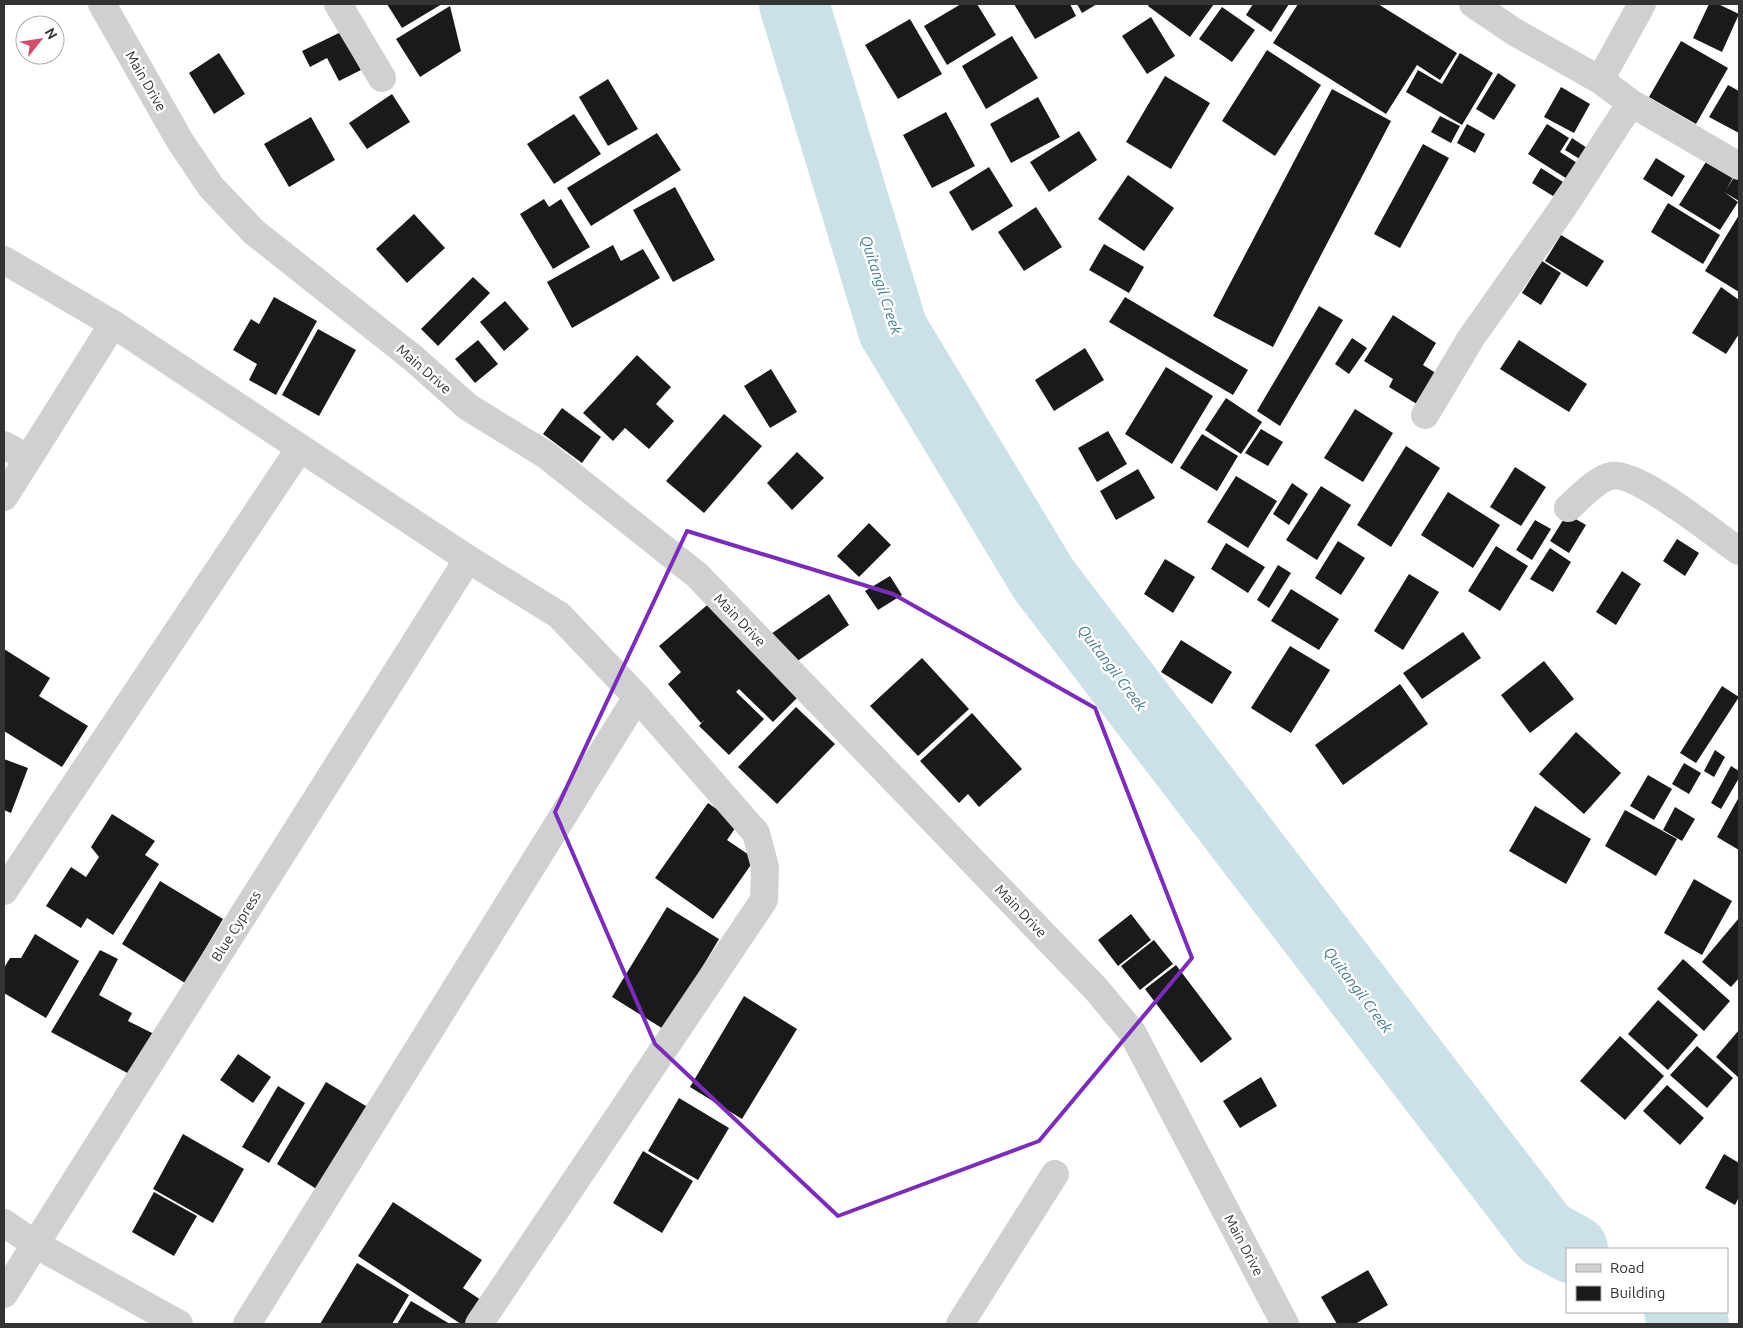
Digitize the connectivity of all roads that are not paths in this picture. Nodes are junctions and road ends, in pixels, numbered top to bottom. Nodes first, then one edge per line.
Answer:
1 (102, 4) edge
2 (338, 4) edge
3 (1473, 4) edge
4 (1642, 4) edge
5 (382, 78) dead end
6 (1600, 80) junction
7 (1631, 102) junction
8 (1739, 166) edge
9 (4, 260) edge
10 (113, 324) junction
11 (1426, 415) dead end
12 (4, 445) edge
13 (300, 448) junction
14 (28, 458) junction
15 (4, 497) edge
16 (1568, 508) dead end
17 (1739, 550) edge
18 (468, 559) junction
19 (637, 697) junction
20 (4, 891) edge
21 (1055, 1174) dead end
22 (4, 1223) edge
23 (35, 1244) junction
24 (4, 1294) edge
25 (179, 1324) edge
26 (247, 1324) edge
27 (479, 1324) edge
28 (960, 1324) edge
29 (1286, 1324) edge

1 - 29 street, Main Drive
2 - 5 street
3 - 6 street
4 - 6 street
6 - 7 street
7 - 8 street
7 - 11 street
9 - 10 street
10 - 13 street
10 - 14 street
12 - 14 street
13 - 18 street
13 - 20 street
14 - 15 street
16 - 17 street
18 - 19 street
18 - 23 street, Blue Cypress
19 - 26 street
19 - 27 street
21 - 28 street
22 - 23 street
23 - 24 street, Blue Cypress
23 - 25 street

